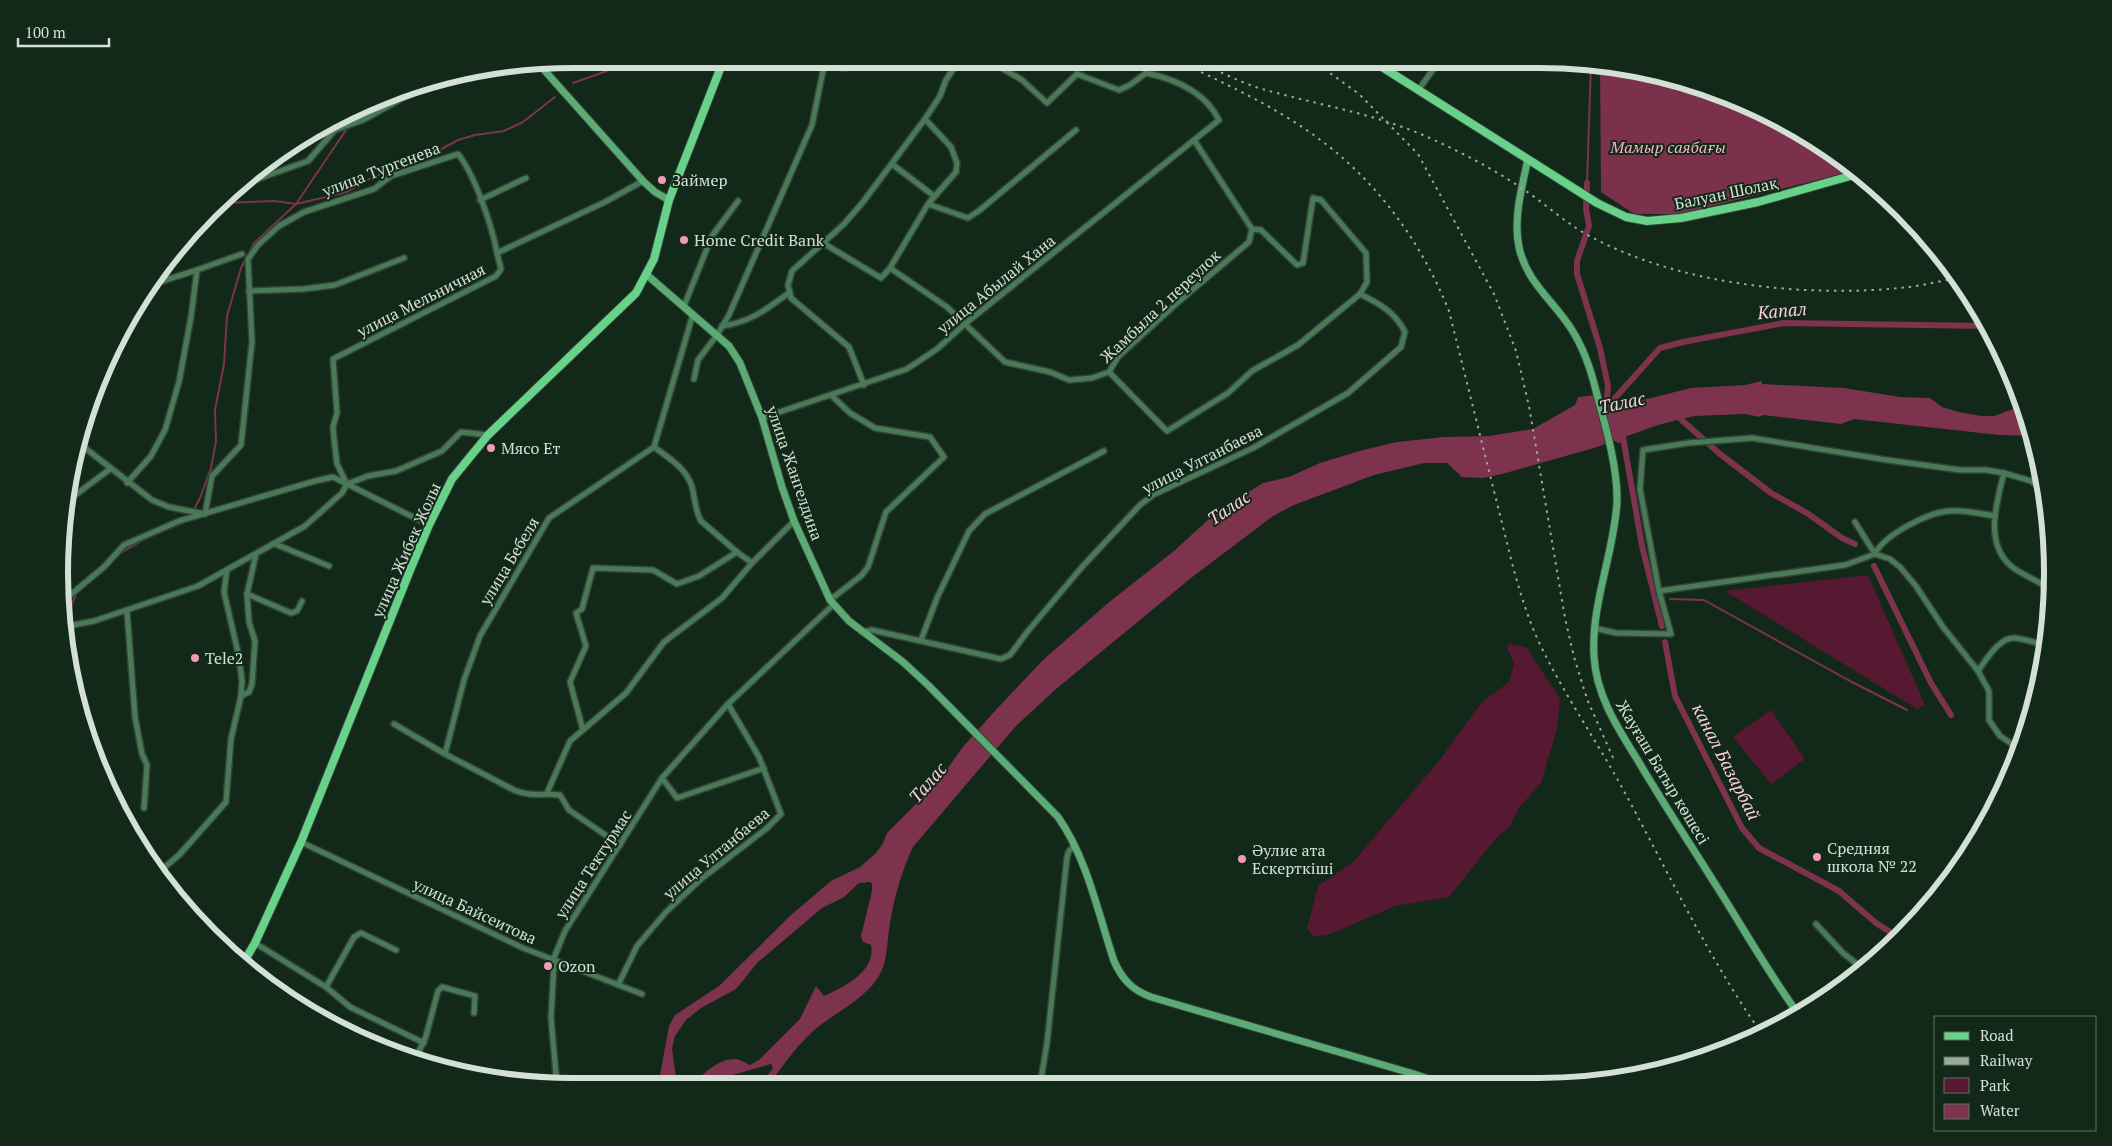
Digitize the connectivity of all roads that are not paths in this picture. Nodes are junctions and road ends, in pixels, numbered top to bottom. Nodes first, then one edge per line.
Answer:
1 (720, 68) edge
2 (824, 68) edge
3 (954, 68) edge
4 (1001, 68) edge
5 (1384, 68) edge
6 (1434, 68) edge
7 (543, 69) edge
8 (1419, 89) junction
9 (408, 95) edge
10 (926, 119) junction
11 (1076, 130) dead end
12 (1194, 140) junction
13 (1528, 158) junction
14 (892, 164) junction
15 (1852, 176) edge
16 (526, 178) dead end
17 (255, 180) edge
18 (643, 181) junction
19 (934, 196) junction
20 (480, 200) junction
21 (669, 200) junction
22 (738, 201) dead end
23 (928, 204) junction
24 (1252, 229) junction
25 (823, 243) junction
26 (497, 253) junction
27 (242, 254) dead end
28 (404, 258) dead end
29 (890, 268) junction
30 (197, 270) junction
31 (647, 275) junction
32 (160, 282) edge
33 (249, 291) junction
34 (790, 292) junction
35 (1360, 294) junction
36 (684, 306) junction
37 (693, 314) junction
38 (966, 323) junction
39 (722, 326) junction
40 (717, 335) junction
41 (1109, 372) junction
42 (694, 379) dead end
43 (864, 385) junction
44 (831, 395) junction
45 (762, 418) junction
46 (488, 434) junction
47 (84, 447) edge
48 (654, 447) junction
49 (1104, 451) dead end
50 (110, 469) junction
51 (2004, 473) junction
52 (2036, 479) edge
53 (2031, 481) junction
54 (127, 483) junction
55 (347, 484) junction
56 (2037, 485) edge
57 (74, 496) edge
58 (205, 514) junction
59 (1995, 516) junction
60 (794, 521) junction
61 (1855, 522) dead end
62 (429, 525) junction
63 (275, 544) junction
64 (737, 552) junction
65 (256, 554) junction
66 (1875, 554) junction
67 (752, 563) junction
68 (329, 566) dead end
69 (227, 570) junction
70 (2044, 585) edge
71 (1660, 591) junction
72 (247, 594) junction
73 (69, 597) edge
74 (302, 601) dead end
75 (832, 602) junction
76 (127, 611) junction
77 (71, 626) edge
78 (1594, 628) junction
79 (862, 632) junction
80 (921, 640) junction
81 (2039, 643) edge
82 (1978, 671) junction
83 (241, 696) junction
84 (728, 704) junction
85 (394, 724) dead end
86 (583, 730) junction
87 (2014, 745) edge
88 (445, 754) junction
89 (764, 768) junction
90 (662, 778) junction
91 (548, 793) junction
92 (144, 808) dead end
93 (301, 842) junction
94 (620, 845) junction
95 (1074, 846) junction
96 (164, 869) edge
97 (1816, 924) dead end
98 (255, 943) junction
99 (396, 950) dead end
100 (246, 958) edge
101 (553, 960) junction
102 (1858, 965) edge
103 (618, 985) junction
104 (326, 987) junction
105 (642, 994) dead end
106 (1795, 1009) edge
107 (474, 1013) dead end
108 (424, 1043) junction
109 (418, 1054) edge
110 (556, 1077) edge
111 (1041, 1078) edge
112 (1426, 1078) edge

1 - 21 main road, улица Жибек Жолы
2 - 39 street
3 - 10 street
4 - 12 street, улица Абылай Хана
5 - 8 main road
6 - 8 street
7 - 18 street
8 - 13 main road
9 - 17 street
10 - 14 street
10 - 19 street
11 - 23 street
12 - 24 street
12 - 38 street, улица Абылай Хана
13 - 15 main road, Балуан Шолақ
13 - 78 street, Жауғаш Батыр көшесі
14 - 19 street
14 - 25 street
16 - 20 street
18 - 21 street
18 - 26 street, улица Мельничная
19 - 23 street
20 - 26 street, улица Тургенева
20 - 33 street, улица Тургенева
21 - 31 main road, улица Жибек Жолы
22 - 36 street
23 - 29 street
24 - 35 street
24 - 41 street, Жамбыла 2 переулок
25 - 29 street
25 - 34 street
26 - 55 street, улица Мельничная
27 - 30 street
28 - 33 street
29 - 38 street
30 - 32 street
30 - 54 street
31 - 36 street, улица Жангелдина
31 - 46 main road, улица Жибек Жолы
33 - 58 street, улица Тургенева
34 - 39 street
34 - 43 street
35 - 41 street
35 - 80 street, улица Ултанбаева
36 - 37 street, улица Жангелдина
37 - 40 street, улица Жангелдина
37 - 48 street
38 - 41 street, Жамбыла 2 переулок
38 - 43 street, улица Абылай Хана
39 - 40 street
40 - 42 street
40 - 45 street, улица Жангелдина
43 - 44 street, улица Абылай Хана
44 - 45 street, улица Абылай Хана
44 - 75 street, улица Тектурмас
45 - 60 street, улица Жангелдина
46 - 55 street
46 - 62 main road, улица Жибек Жолы
47 - 50 street
48 - 64 street
48 - 88 street, улица Бебеля
49 - 80 street
50 - 54 street
50 - 57 street
51 - 53 street
51 - 59 street
51 - 71 street
52 - 53 street
53 - 56 street
54 - 58 street
55 - 58 street
55 - 62 street
55 - 63 street
58 - 73 street
59 - 66 street
59 - 70 street
60 - 67 street
60 - 75 street, улица Жангелдина
61 - 66 street
62 - 93 main road, улица Жибек Жолы
63 - 65 street
63 - 68 street
64 - 67 street
64 - 86 street
65 - 69 street
65 - 72 street
66 - 71 street
66 - 82 street
67 - 86 street
69 - 76 street
69 - 83 street
71 - 78 street
72 - 74 street
72 - 83 street
75 - 79 street, улица Жангелдина
75 - 84 street, улица Тектурмас
76 - 77 street
76 - 92 street
78 - 106 street, Жауғаш Батыр көшесі
79 - 80 street, улица Ултанбаева
79 - 95 street, улица Жангелдина
81 - 82 street
82 - 87 street
83 - 96 street
84 - 89 street
84 - 90 street, улица Тектурмас
85 - 88 street
86 - 91 street
88 - 91 street
89 - 90 street
89 - 103 street, улица Ултанбаева
90 - 94 street, улица Тектурмас
91 - 94 street
93 - 98 main road, улица Жибек Жолы
93 - 101 street, улица Байсеитова
94 - 101 street, улица Тектурмас
95 - 111 street
95 - 112 street, улица Жангелдина
97 - 102 street
98 - 100 main road, улица Жибек Жолы
98 - 104 street
99 - 104 street
101 - 103 street, улица Байсеитова
101 - 110 street, улица Тектурмас
103 - 105 street, улица Байсеитова
104 - 108 street
107 - 108 street
108 - 109 street

